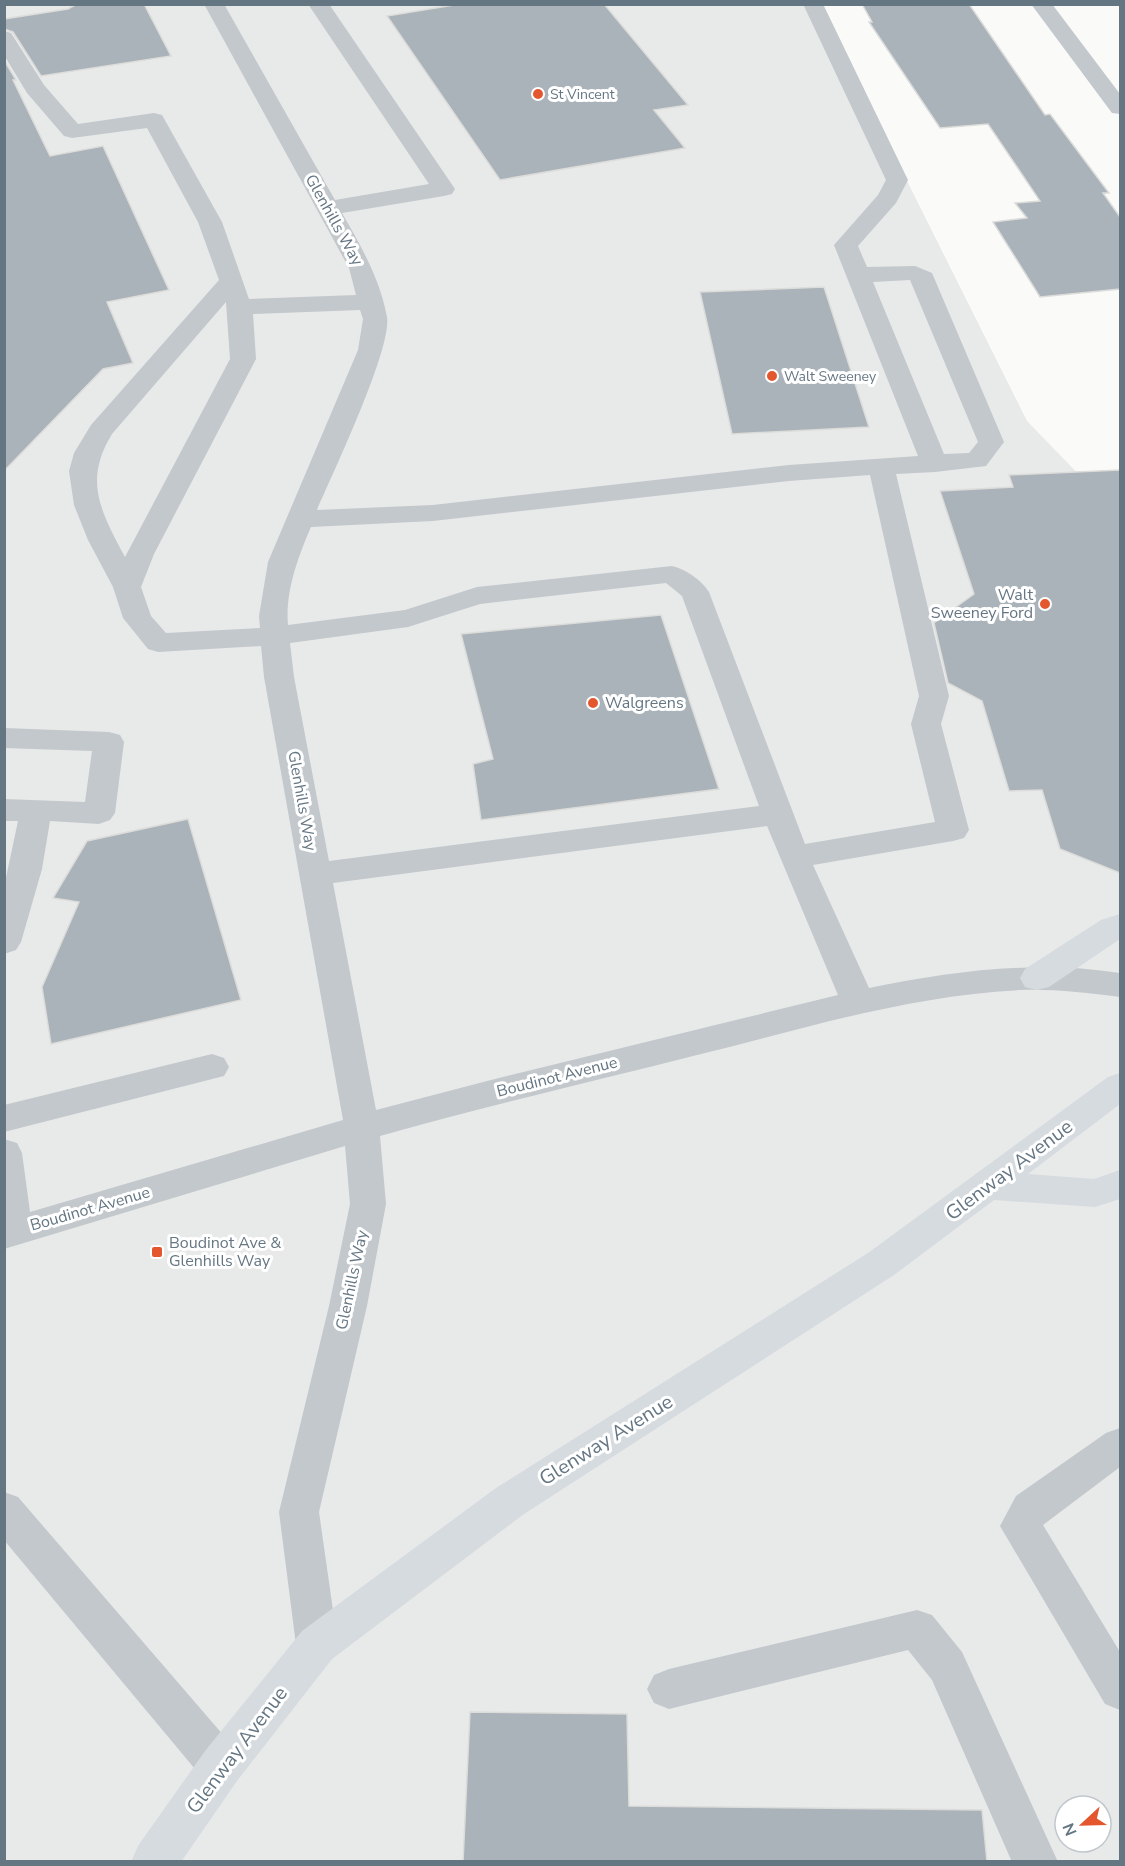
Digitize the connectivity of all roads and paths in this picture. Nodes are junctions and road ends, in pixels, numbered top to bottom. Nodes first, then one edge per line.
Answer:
1 (214, 4) edge
2 (318, 4) edge
3 (813, 4) edge
4 (1041, 4) edge
5 (4, 38) edge
6 (1120, 108) edge
7 (328, 208) junction
8 (858, 275) junction
9 (231, 281) junction
10 (371, 302) junction
11 (240, 307) junction
12 (935, 464) junction
13 (881, 467) junction
14 (301, 519) junction
15 (127, 587) junction
16 (275, 636) junction
17 (4, 738) edge
18 (4, 810) edge
19 (36, 810) junction
20 (777, 814) junction
21 (794, 857) junction
22 (315, 874) junction
23 (1120, 926) edge
24 (4, 942) edge
25 (1037, 978) junction
26 (1120, 985) edge
27 (859, 1003) junction
28 (212, 1067) dead end
29 (1120, 1086) edge
30 (4, 1119) edge
31 (362, 1129) junction
32 (4, 1153) edge
33 (1120, 1184) edge
34 (988, 1185) junction
35 (9, 1232) edge
36 (1120, 1445) edge
37 (4, 1510) edge
38 (317, 1645) junction
39 (669, 1689) dead end
40 (1120, 1690) edge
41 (221, 1767) junction
42 (154, 1862) edge
43 (1035, 1862) edge

1 - 7 street, Glenhills Way
2 - 7 street
3 - 8 street
4 - 6 street
5 - 9 street
7 - 10 street, Glenhills Way
8 - 12 street
8 - 12 street
9 - 11 street
9 - 15 street
10 - 11 street
10 - 14 street, Glenhills Way
11 - 15 street
12 - 13 street
13 - 14 street
13 - 21 street
14 - 16 street, Glenhills Way
15 - 16 street
16 - 20 street
16 - 22 street, Glenhills Way
17 - 19 street
18 - 19 street
19 - 24 street
20 - 21 street
20 - 22 street
21 - 27 street
22 - 31 street, Glenhills Way
23 - 25 main road
25 - 26 street, Boudinot Avenue
25 - 27 street, Boudinot Avenue
27 - 31 street, Boudinot Avenue
28 - 30 street
29 - 34 main road, Glenway Avenue
31 - 35 street, Boudinot Avenue
31 - 38 street, Glenhills Way
32 - 35 street
33 - 34 main road
34 - 38 main road, Glenway Avenue
36 - 40 street
37 - 41 street
38 - 41 main road, Glenway Avenue
39 - 43 street
41 - 42 main road, Glenway Avenue

